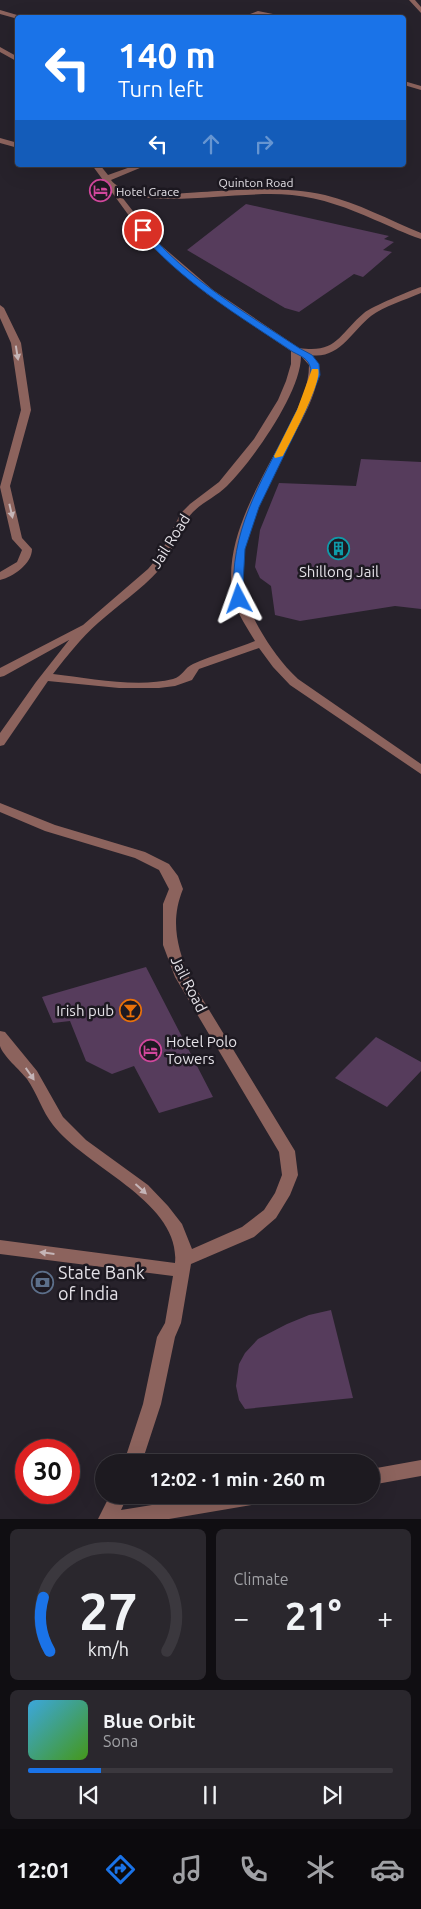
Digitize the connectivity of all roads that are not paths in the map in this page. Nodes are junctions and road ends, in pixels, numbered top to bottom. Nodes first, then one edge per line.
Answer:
1 (412, 0) edge
2 (421, 11) edge
3 (0, 12) edge
4 (252, 15) edge
5 (268, 15) edge
6 (15, 16) edge
7 (0, 49) edge
8 (15, 58) edge
9 (406, 84) edge
10 (421, 88) edge
11 (0, 140) edge
12 (15, 145) edge
13 (98, 167) edge
14 (138, 167) edge
15 (105, 180) junction
16 (421, 236) edge
17 (421, 290) edge
18 (0, 308) edge
19 (299, 351) junction
20 (0, 577) edge
21 (93, 622) junction
22 (261, 643) junction
23 (0, 673) edge
24 (45, 677) junction
25 (0, 742) edge
26 (421, 770) edge
27 (0, 807) edge
28 (0, 1036) edge
29 (0, 1247) edge
30 (182, 1265) junction
31 (136, 1454) edge
32 (421, 1468) edge
33 (380, 1475) edge
34 (114, 1504) edge
35 (209, 1504) edge
36 (106, 1519) edge
37 (118, 1519) edge

1 - 2 street
3 - 6 street
4 - 5 street
7 - 8 street
9 - 10 street
11 - 12 street
13 - 15 street
14 - 15 street
15 - 16 street, Quinton Road
15 - 19 street
17 - 19 street
18 -> 20 street
19 - 21 street, Jail Road
19 - 22 street
21 - 23 street
21 - 24 street, Jail Road
22 - 24 street
22 - 26 street
24 - 25 street, Jail Road
27 - 30 street, Jail Road
28 -> 30 street
30 -> 29 street
30 - 31 street
32 - 33 street
34 - 36 street
35 - 37 street

